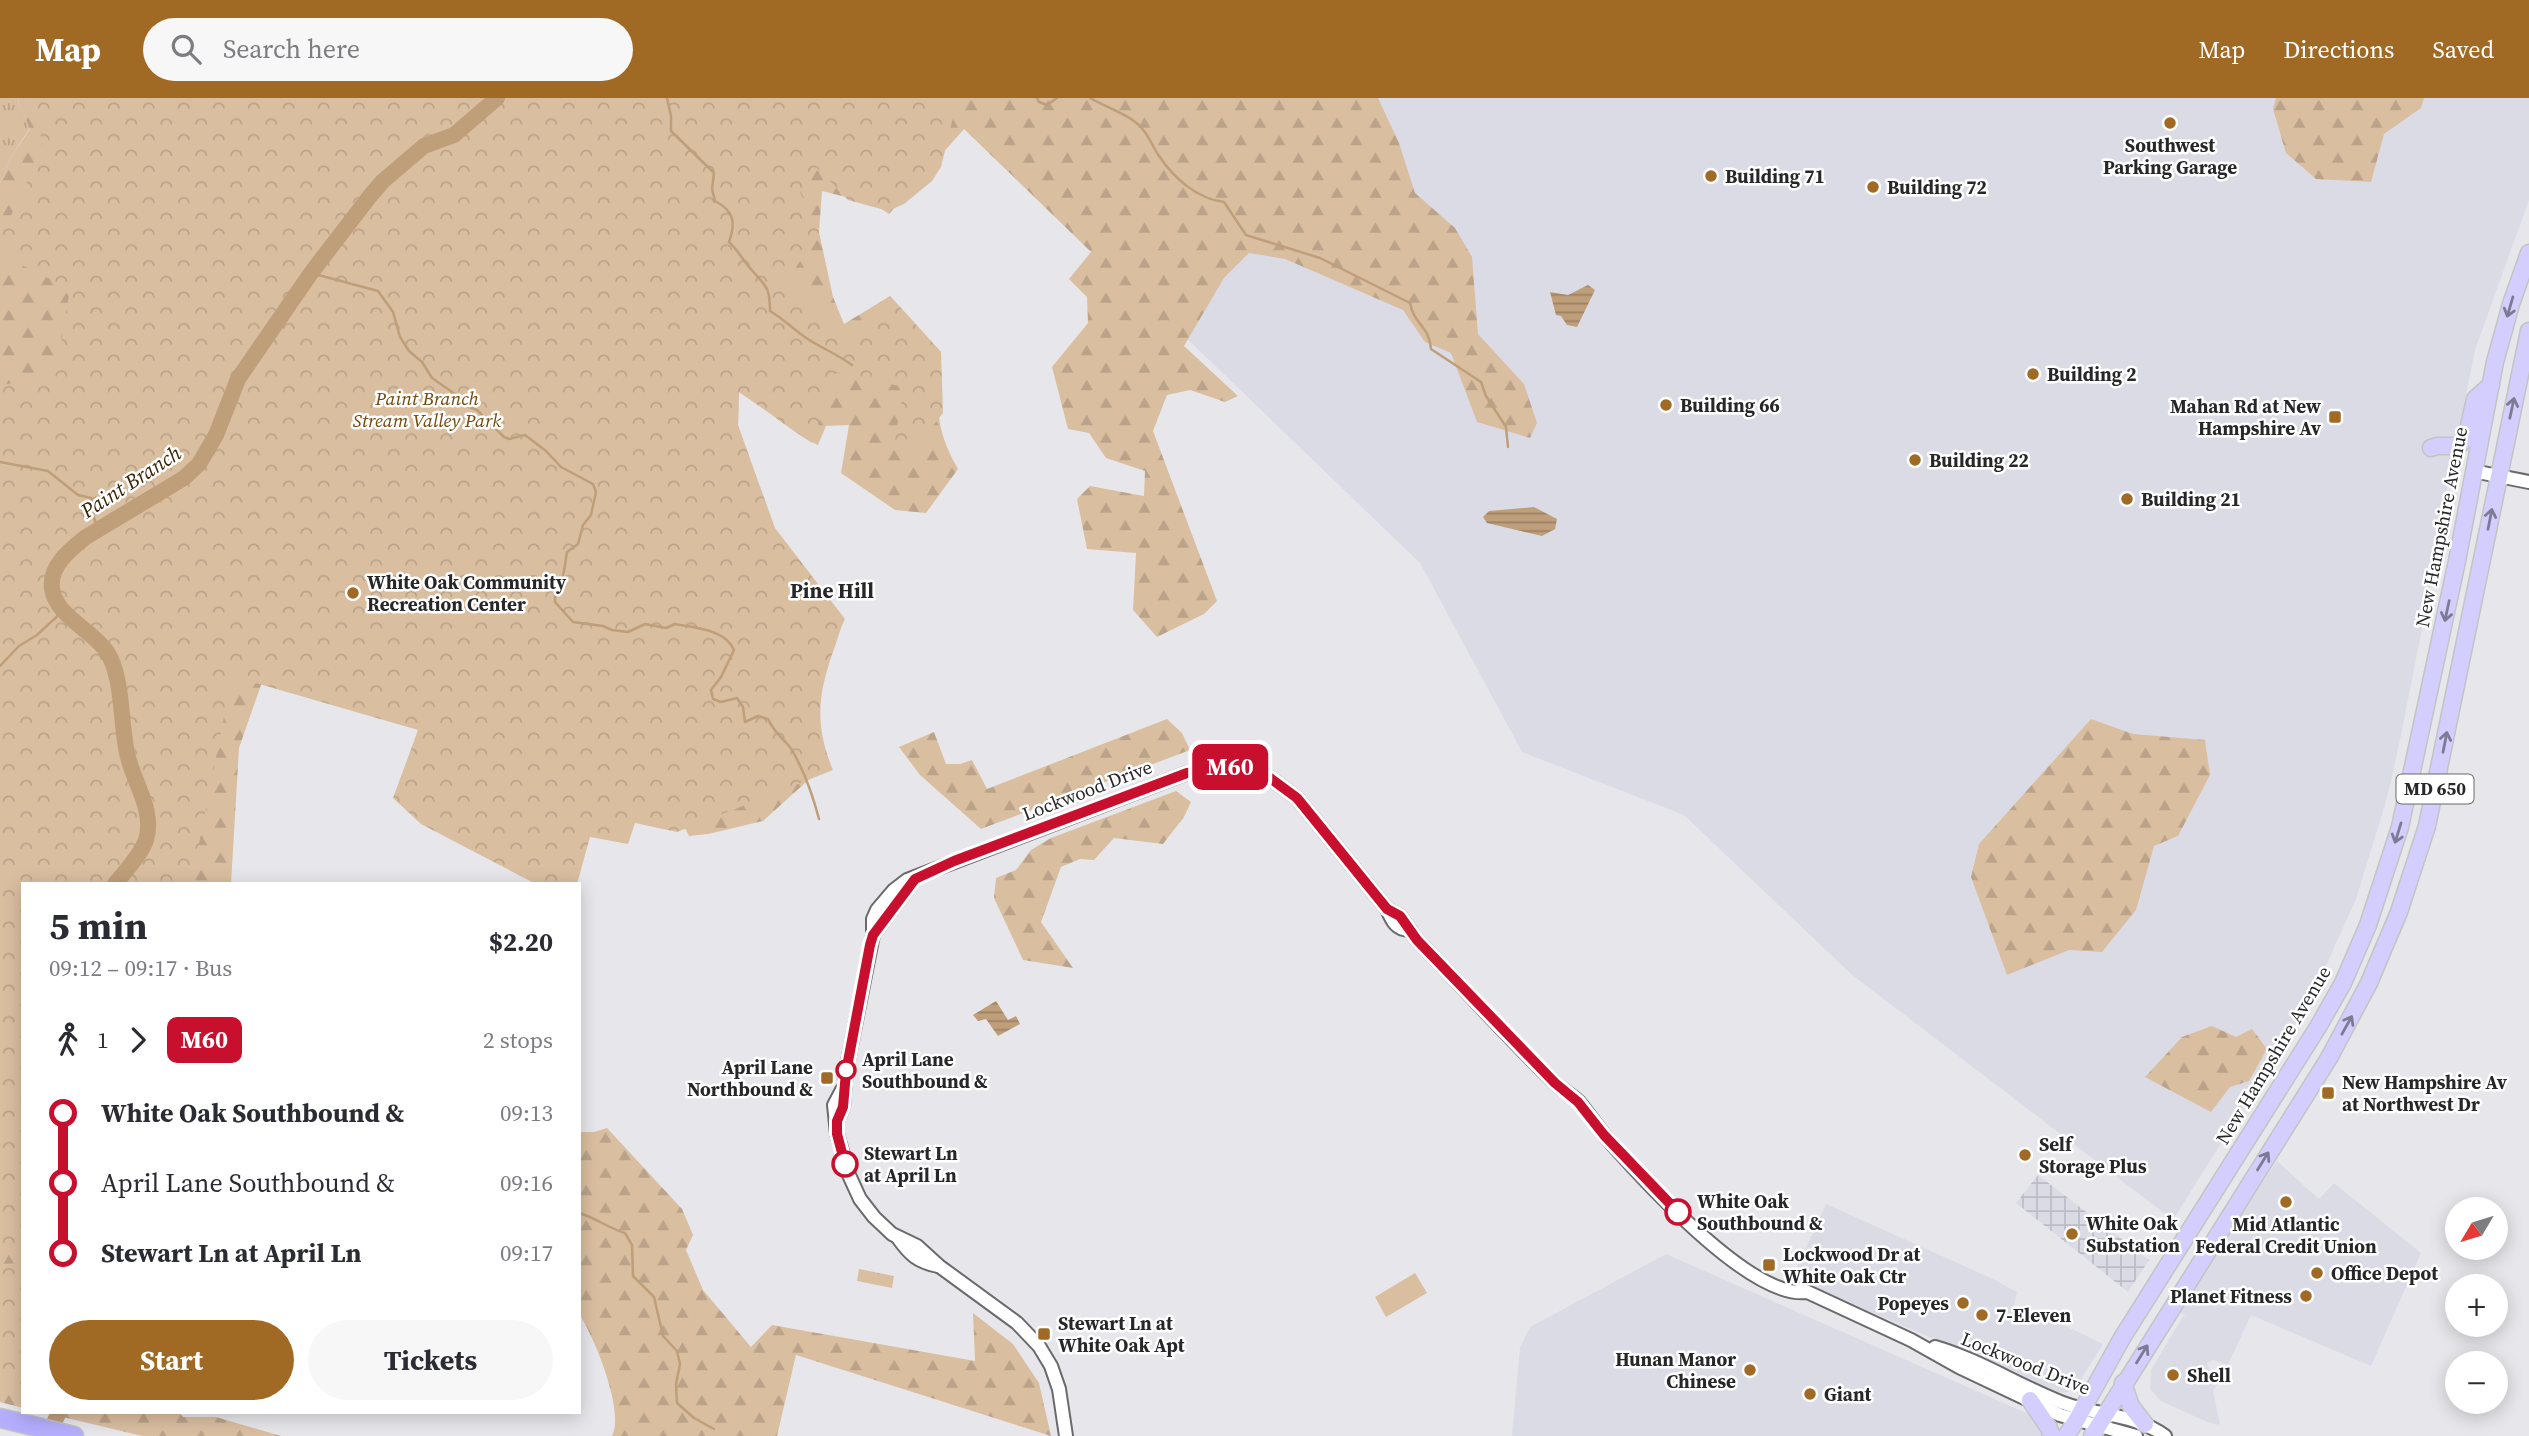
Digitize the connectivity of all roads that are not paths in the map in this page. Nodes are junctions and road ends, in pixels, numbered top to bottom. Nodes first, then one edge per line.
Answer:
1 (2529, 253) edge
2 (2529, 331) edge
3 (2491, 384) junction
4 (2431, 448) dead end
5 (2473, 471) junction
6 (2499, 475) junction
7 (2529, 482) edge
8 (1911, 1340) junction
9 (2123, 1383) junction
10 (2030, 1400) junction
11 (2080, 1415) junction
12 (0, 1418) edge
13 (2099, 1424) edge
14 (2141, 1430) edge
15 (74, 1436) edge
16 (1066, 1436) edge
17 (2052, 1436) edge
18 (2066, 1436) edge
19 (2165, 1436) edge

1 -> 3 main road, New Hampshire Avenue / MD 650
6 -> 2 main road, MD 650
3 - 4 main road
3 - 5 main road, New Hampshire Avenue / MD 650
5 - 6 street
5 -> 11 main road, New Hampshire Avenue / MD 650
6 - 7 street
9 -> 6 main road, MD 650
8 - 10 street, Lockwood Drive
8 - 11 street, Lockwood Drive
8 - 16 street, Lockwood Drive
9 - 13 main road, MD 650
9 - 14 main road
10 - 11 street, Lockwood Drive
10 - 17 main road
11 - 13 street, Lockwood Drive
11 - 18 main road, New Hampshire Avenue / MD 650
12 - 15 highway
13 - 14 street, Lockwood Drive
14 - 19 street, Lockwood Drive

